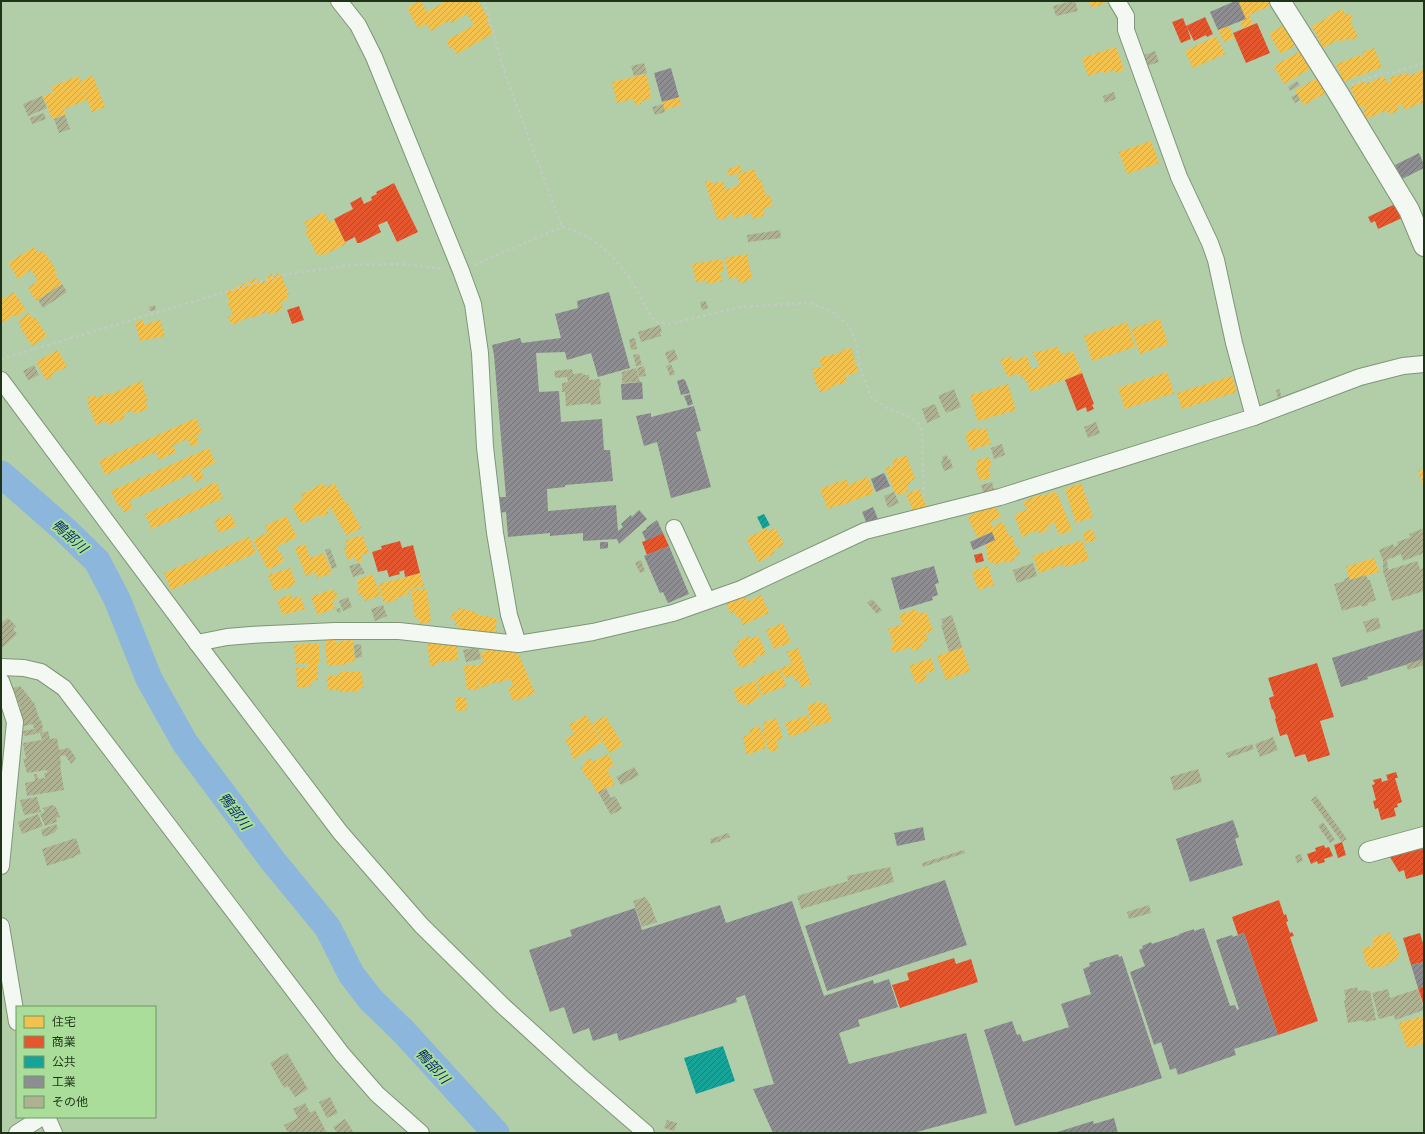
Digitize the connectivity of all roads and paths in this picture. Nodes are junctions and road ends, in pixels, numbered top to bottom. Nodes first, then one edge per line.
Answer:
1 (339, 1) edge
2 (484, 1) edge
3 (1117, 1) edge
4 (1280, 1) edge
5 (1424, 63) edge
6 (1337, 91) junction
7 (562, 227) junction
8 (1424, 246) edge
9 (461, 271) junction
10 (1, 359) edge
11 (1424, 364) edge
12 (1, 380) edge
13 (1254, 417) junction
14 (925, 517) junction
15 (674, 528) dead end
16 (707, 600) junction
17 (197, 643) junction
18 (518, 644) junction
19 (1, 667) edge
20 (1, 681) edge
21 (1424, 837) edge
22 (1369, 852) dead end
23 (1, 866) edge
24 (1, 926) edge
25 (16, 1016) edge
26 (40, 1118) edge
27 (47, 1118) edge
28 (17, 1133) edge
29 (54, 1133) edge
30 (421, 1133) edge
31 (646, 1133) edge

1 - 9 street
2 - 7 path
3 - 13 street
4 - 6 street
5 - 6 path
6 - 8 street
7 - 9 path
7 - 14 path
9 - 10 path
9 - 18 street
11 - 13 street
12 - 17 street
13 - 14 street
14 - 16 street
15 - 16 street
16 - 18 street
17 - 18 street
17 - 31 street
19 - 30 street
20 - 23 street
21 - 22 street
24 - 25 street
26 - 28 street
27 - 29 street

